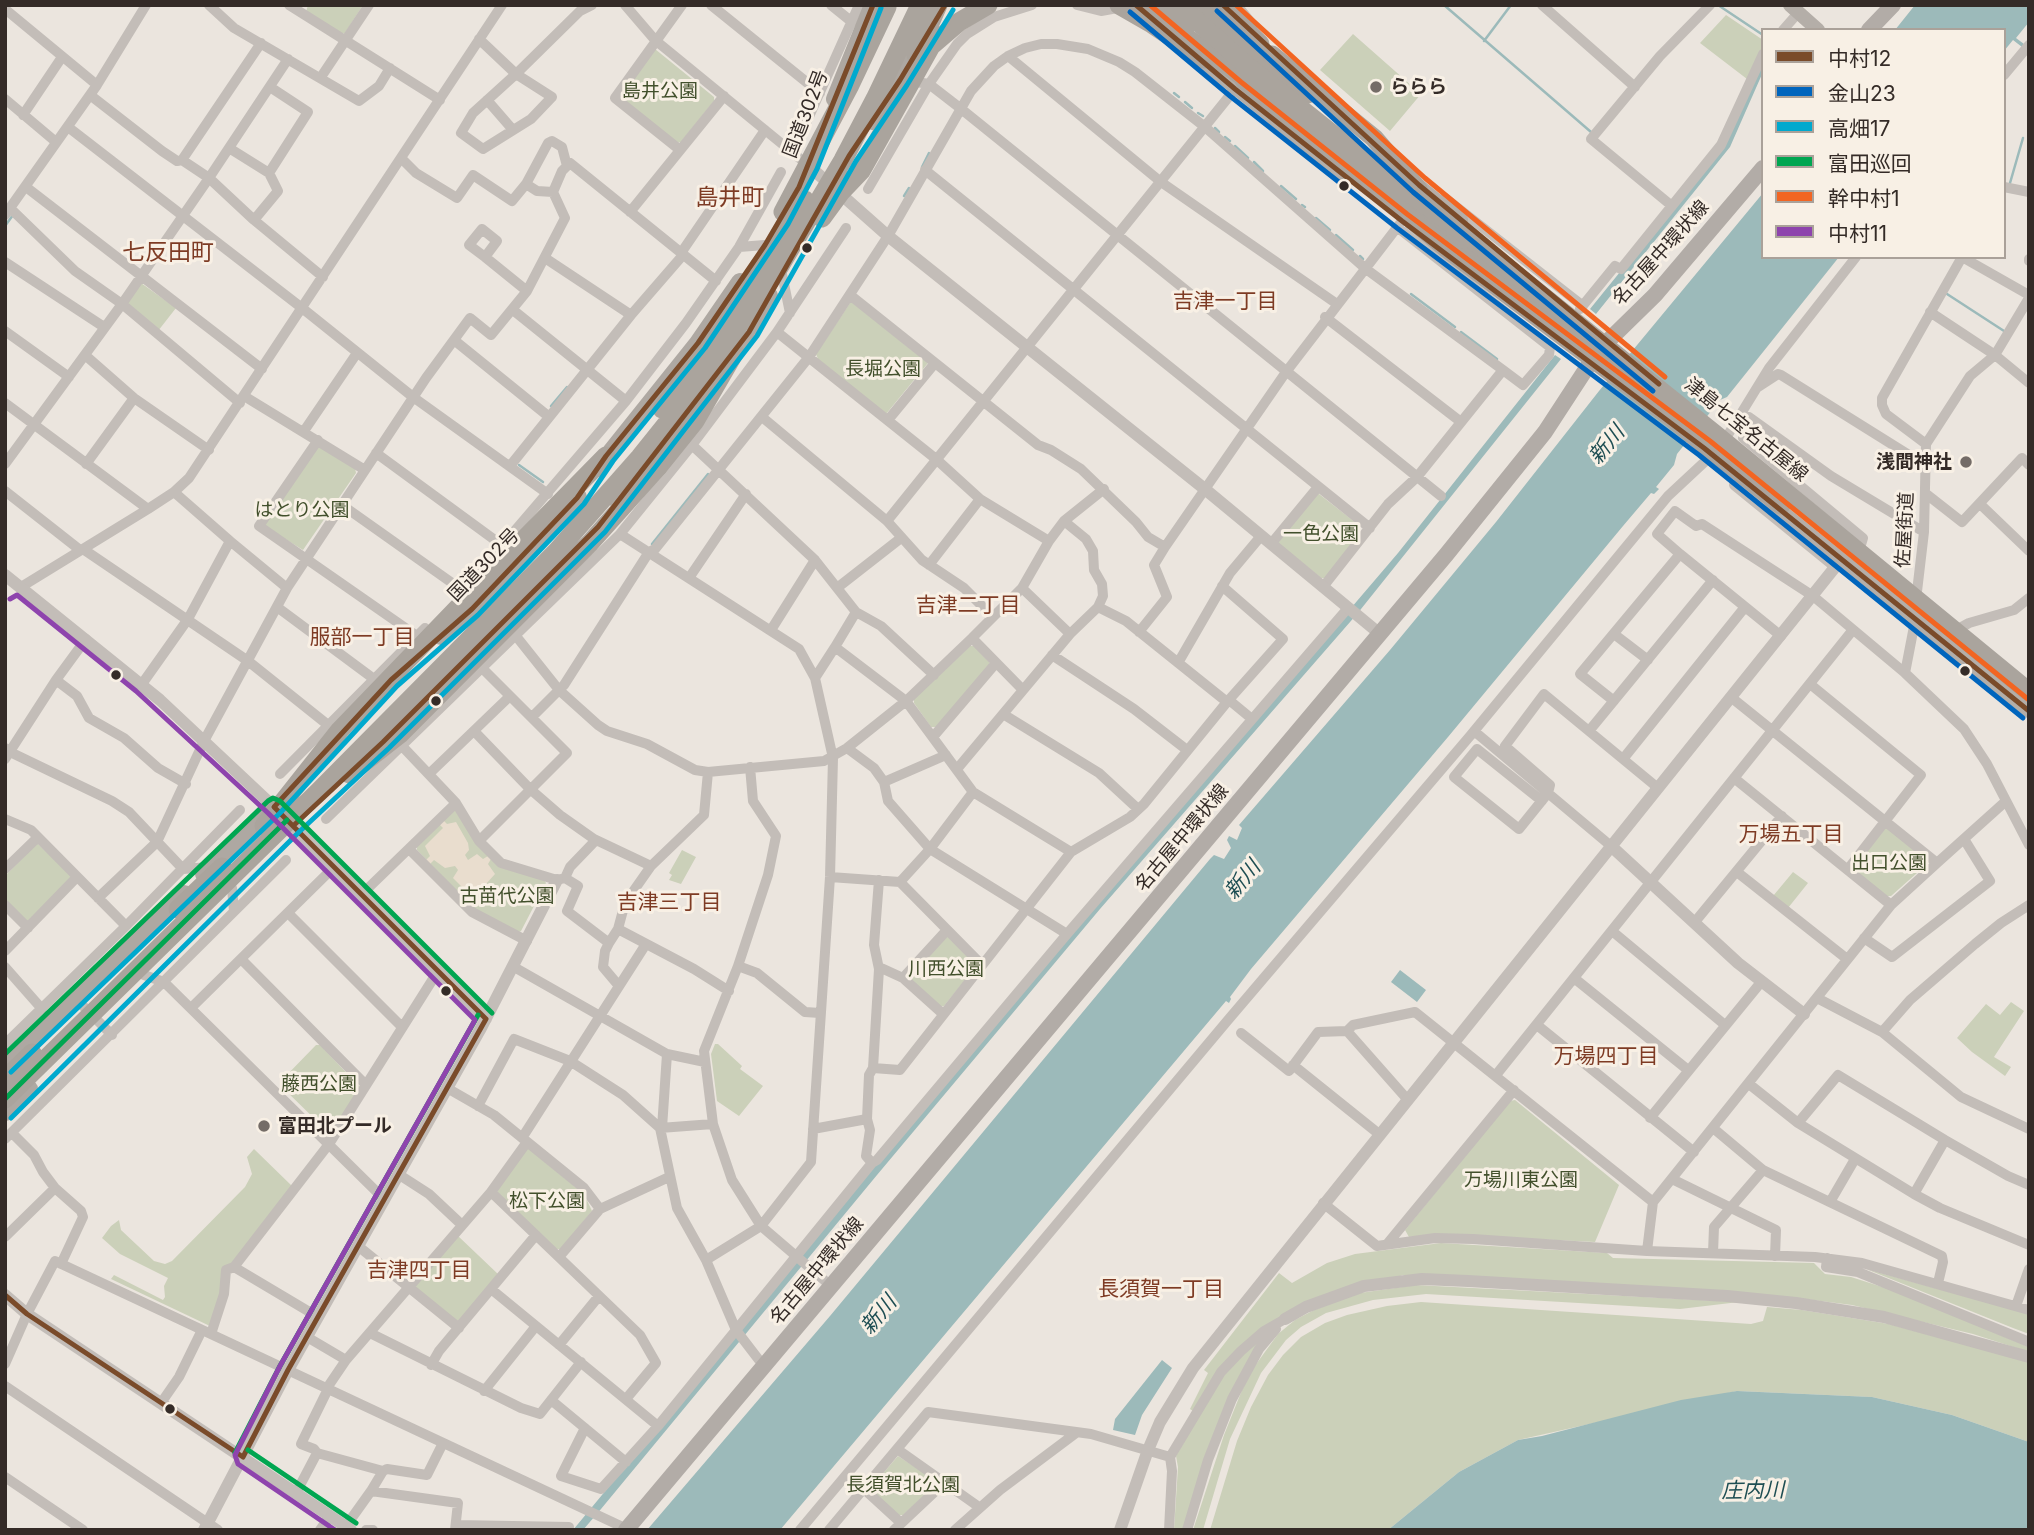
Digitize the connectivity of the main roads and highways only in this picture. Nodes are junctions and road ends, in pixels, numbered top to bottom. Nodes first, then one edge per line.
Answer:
1 (873, 5) edge
2 (887, 5) edge
3 (906, 5) edge
4 (920, 5) edge
5 (938, 5) edge
6 (945, 5) edge
7 (988, 5) edge
8 (1119, 5) edge
9 (1162, 5) edge
10 (1179, 5) edge
11 (1196, 5) edge
12 (1222, 5) edge
13 (1894, 5) edge
14 (1139, 7) edge
15 (1871, 28) edge
16 (1204, 59) junction
17 (1241, 84) junction
18 (1761, 170) edge
19 (1418, 188) junction
20 (836, 189) junction
21 (1402, 222) junction
22 (1460, 230) junction
23 (729, 316) junction
24 (1612, 346) junction
25 (735, 352) joint
26 (1594, 366) junction
27 (674, 415) junction
28 (1674, 420) junction
29 (606, 456) junction
30 (650, 467) junction
31 (2029, 685) edge
32 (2029, 692) edge
33 (2029, 709) edge
34 (279, 827) junction
35 (5, 1066) edge
36 (5, 1079) edge
37 (5, 1099) edge
38 (5, 1112) edge
39 (626, 1530) edge

1 - 29 highway, 国道302号
2 - 23 highway, bridge
3 - 23 highway, bridge
4 - 27 highway, bridge
5 - 20 highway, bridge
6 - 20 highway
7 - 20 highway, bridge
8 - 16 highway, bridge
9 - 21 highway, bridge
10 - 22 highway, bridge
11 - 19 highway, bridge
12 - 19 main road, 津島七宝名古屋線
12 - 19 highway, bridge
13 - 15 main road
14 - 16 highway, bridge
14 - 17 highway
16 - 21 highway, bridge
17 - 21 main road
17 - 28 highway, bridge
18 - 24 main road, 名古屋中環状線
19 - 22 highway, bridge
19 - 24 main road, 津島七宝名古屋線
20 - 25 highway
20 - 27 highway, bridge
21 - 26 main road
21 - 28 highway, bridge
22 - 32 highway, bridge
23 - 34 highway, bridge
24 - 26 main road, 名古屋中環状線
24 - 31 main road, 津島七宝名古屋線, bridge
25 - 30 highway
26 - 33 main road, bridge
26 - 39 main road, 名古屋中環状線
27 - 34 highway, bridge
28 - 33 highway, bridge
29 - 34 highway, bridge
29 - 35 highway, 国道302号
30 - 34 highway
30 - 34 highway, bridge
34 - 36 highway, bridge
34 - 37 highway, bridge
34 - 38 highway

